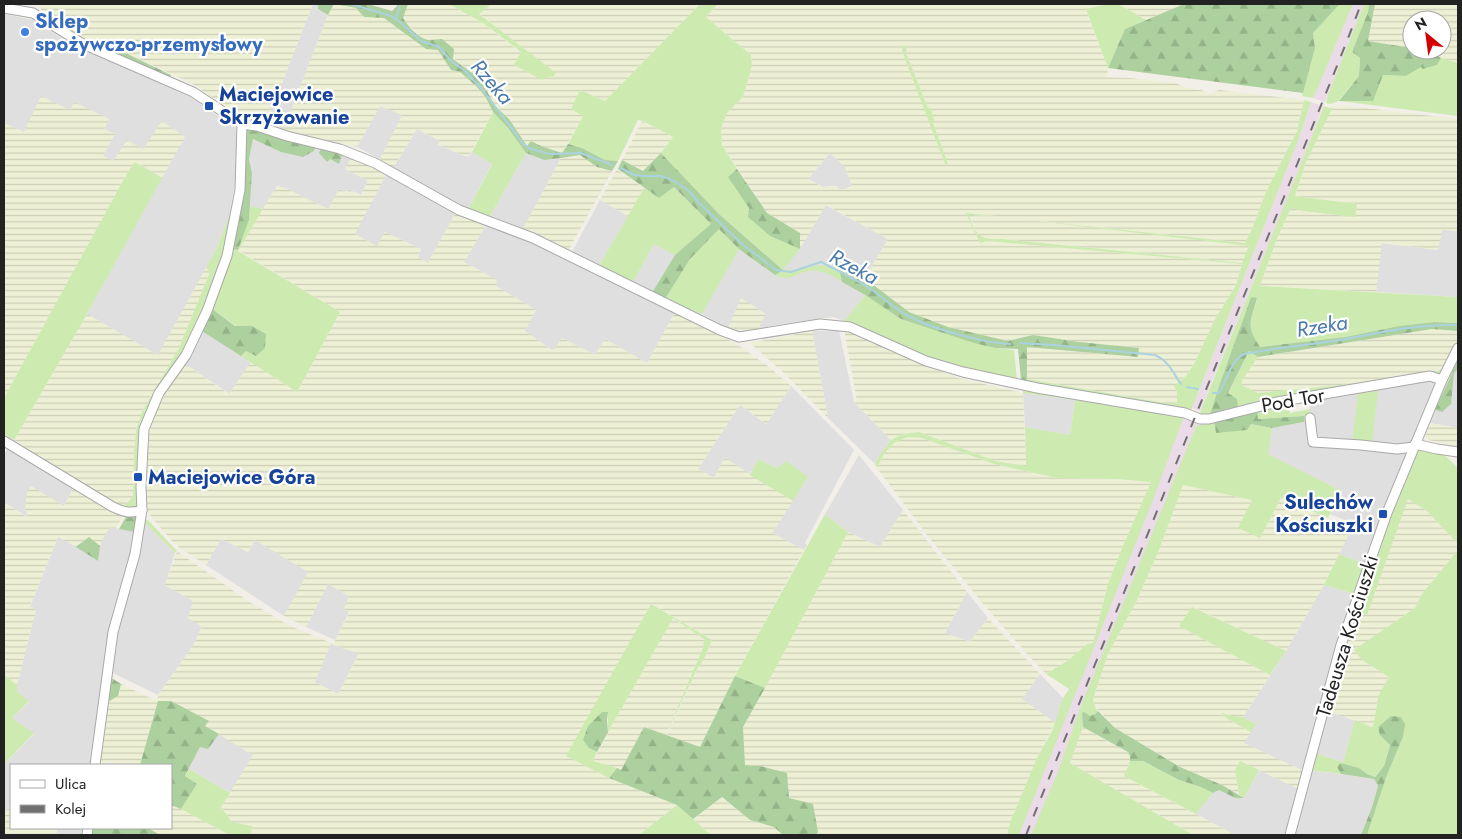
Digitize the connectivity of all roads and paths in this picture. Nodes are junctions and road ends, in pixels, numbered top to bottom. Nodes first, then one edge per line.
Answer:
1 (4, 8) edge
2 (34, 8) edge
3 (242, 124) junction
4 (1458, 348) edge
5 (1442, 380) junction
6 (1310, 418) dead end
7 (4, 441) edge
8 (1414, 446) junction
9 (1458, 452) edge
10 (142, 510) junction
11 (95, 764) edge
12 (1291, 833) edge

1 - 2 street
2 - 3 street
3 - 5 street, Pod Tor
3 - 10 street
4 - 5 street, Tadeusza Kościuszki
5 - 8 street, Tadeusza Kościuszki
6 - 8 street
7 - 10 street
8 - 9 street
8 - 12 street, Tadeusza Kościuszki
10 - 11 street

